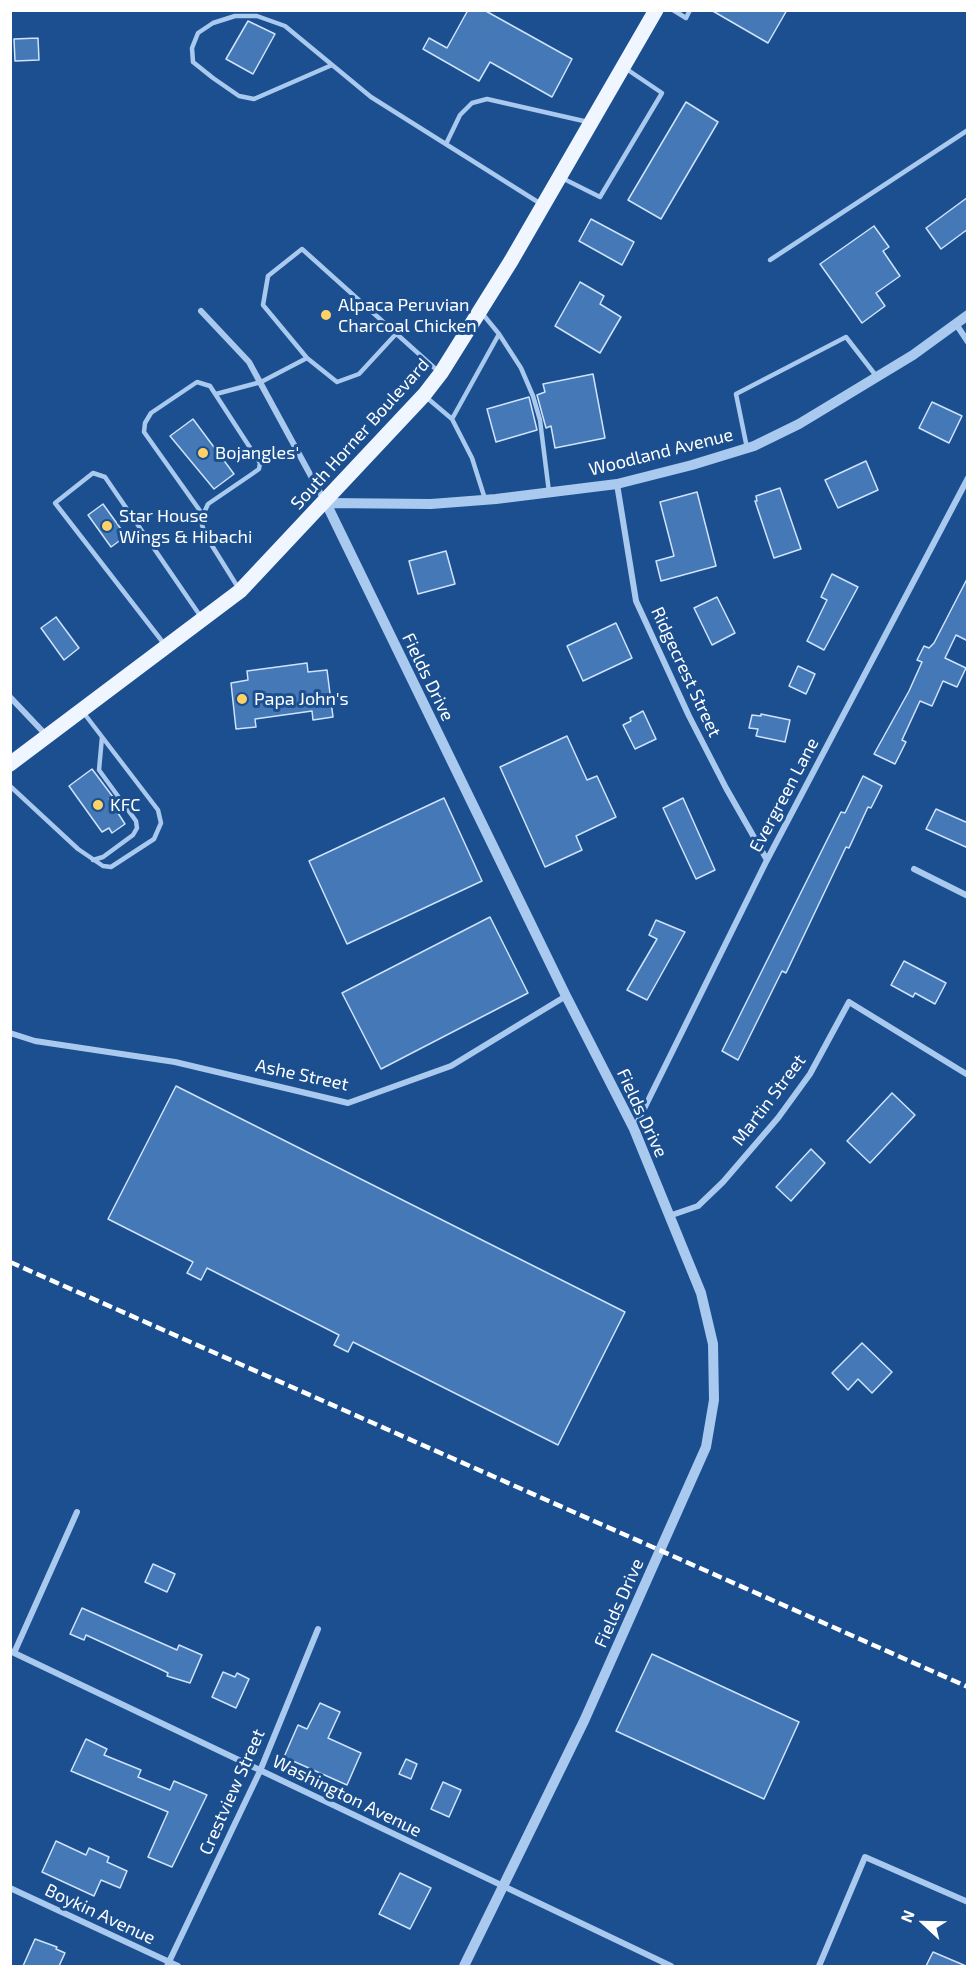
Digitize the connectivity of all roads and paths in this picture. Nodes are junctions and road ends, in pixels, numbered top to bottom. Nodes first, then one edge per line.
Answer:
1 (656, 10) edge
2 (673, 10) edge
3 (690, 10) edge
4 (332, 65) junction
5 (624, 67) junction
6 (591, 123) junction
7 (968, 130) edge
8 (446, 144) junction
9 (560, 177) junction
10 (544, 205) junction
11 (770, 260) dead end
12 (480, 310) junction
13 (201, 311) dead end
14 (968, 315) edge
15 (956, 324) junction
16 (499, 333) junction
17 (395, 335) junction
18 (968, 342) edge
19 (307, 358) junction
20 (441, 373) junction
21 (878, 377) junction
22 (261, 382) junction
23 (216, 394) junction
24 (424, 395) junction
25 (452, 419) junction
26 (747, 448) junction
27 (968, 478) edge
28 (617, 484) junction
29 (549, 492) junction
30 (486, 499) junction
31 (326, 503) junction
32 (203, 515) junction
33 (240, 591) junction
34 (202, 620) junction
35 (166, 647) junction
36 (10, 697) edge
37 (81, 711) junction
38 (47, 736) junction
39 (102, 737) junction
40 (10, 764) edge
41 (10, 786) edge
42 (93, 860) junction
43 (767, 860) junction
44 (914, 869) dead end
45 (968, 896) edge
46 (566, 996) junction
47 (10, 1033) edge
48 (968, 1075) edge
49 (634, 1129) junction
50 (668, 1216) junction
51 (77, 1512) dead end
52 (318, 1629) dead end
53 (12, 1652) edge
54 (260, 1771) junction
55 (502, 1887) junction
56 (10, 1888) edge
57 (968, 1902) edge
58 (168, 1964) edge
59 (178, 1966) edge
60 (464, 1966) edge
61 (671, 1966) edge
62 (819, 1966) edge

1 - 5 main road, South Horner Boulevard
2 - 3 lane
4 - 4 lane
4 - 8 lane
5 - 6 main road, South Horner Boulevard
5 - 9 lane
6 - 8 lane
6 - 9 main road, South Horner Boulevard
7 - 11 lane
8 - 10 lane
9 - 10 main road, South Horner Boulevard
10 - 12 main road, South Horner Boulevard
12 - 16 lane
12 - 20 main road, South Horner Boulevard
13 - 22 street, Fields Drive
14 - 15 street, Woodland Avenue
15 - 18 street
15 - 21 street, Woodland Avenue
16 - 25 lane
16 - 29 lane
17 - 19 lane
17 - 19 lane
17 - 20 lane
19 - 22 lane
20 - 24 main road, South Horner Boulevard
21 - 26 street, Woodland Avenue
21 - 26 lane
22 - 23 lane
22 - 31 street, Fields Drive
23 - 32 lane
23 - 32 lane
24 - 25 lane
24 - 31 main road, South Horner Boulevard
25 - 30 lane
26 - 28 street, Woodland Avenue
27 - 43 street, Evergreen Lane
28 - 29 street, Woodland Avenue
28 - 43 street, Ridgecrest Street
29 - 30 street, Woodland Avenue
30 - 31 street, Woodland Avenue
31 - 33 main road, South Horner Boulevard
31 - 46 street, Fields Drive
32 - 33 lane
33 - 34 main road, South Horner Boulevard
34 - 35 main road, South Horner Boulevard
34 - 35 lane
35 - 37 main road, South Horner Boulevard
36 - 38 street
37 - 38 main road, South Horner Boulevard
37 - 39 lane
38 - 40 main road, South Horner Boulevard
39 - 42 lane
39 - 42 lane
41 - 42 lane
43 - 49 street, Evergreen Lane
44 - 45 street
46 - 47 street, Ashe Street
46 - 49 street, Fields Drive
48 - 50 street, Martin Street
49 - 50 street, Fields Drive
50 - 55 street, Fields Drive
51 - 53 street
52 - 54 street, Crestview Street
53 - 54 street, Washington Avenue
54 - 55 street, Washington Avenue
54 - 58 street, Crestview Street
55 - 60 street, Fields Drive
55 - 61 street, Washington Avenue
56 - 58 street, Boykin Avenue
57 - 62 street
58 - 59 street, Boykin Avenue

